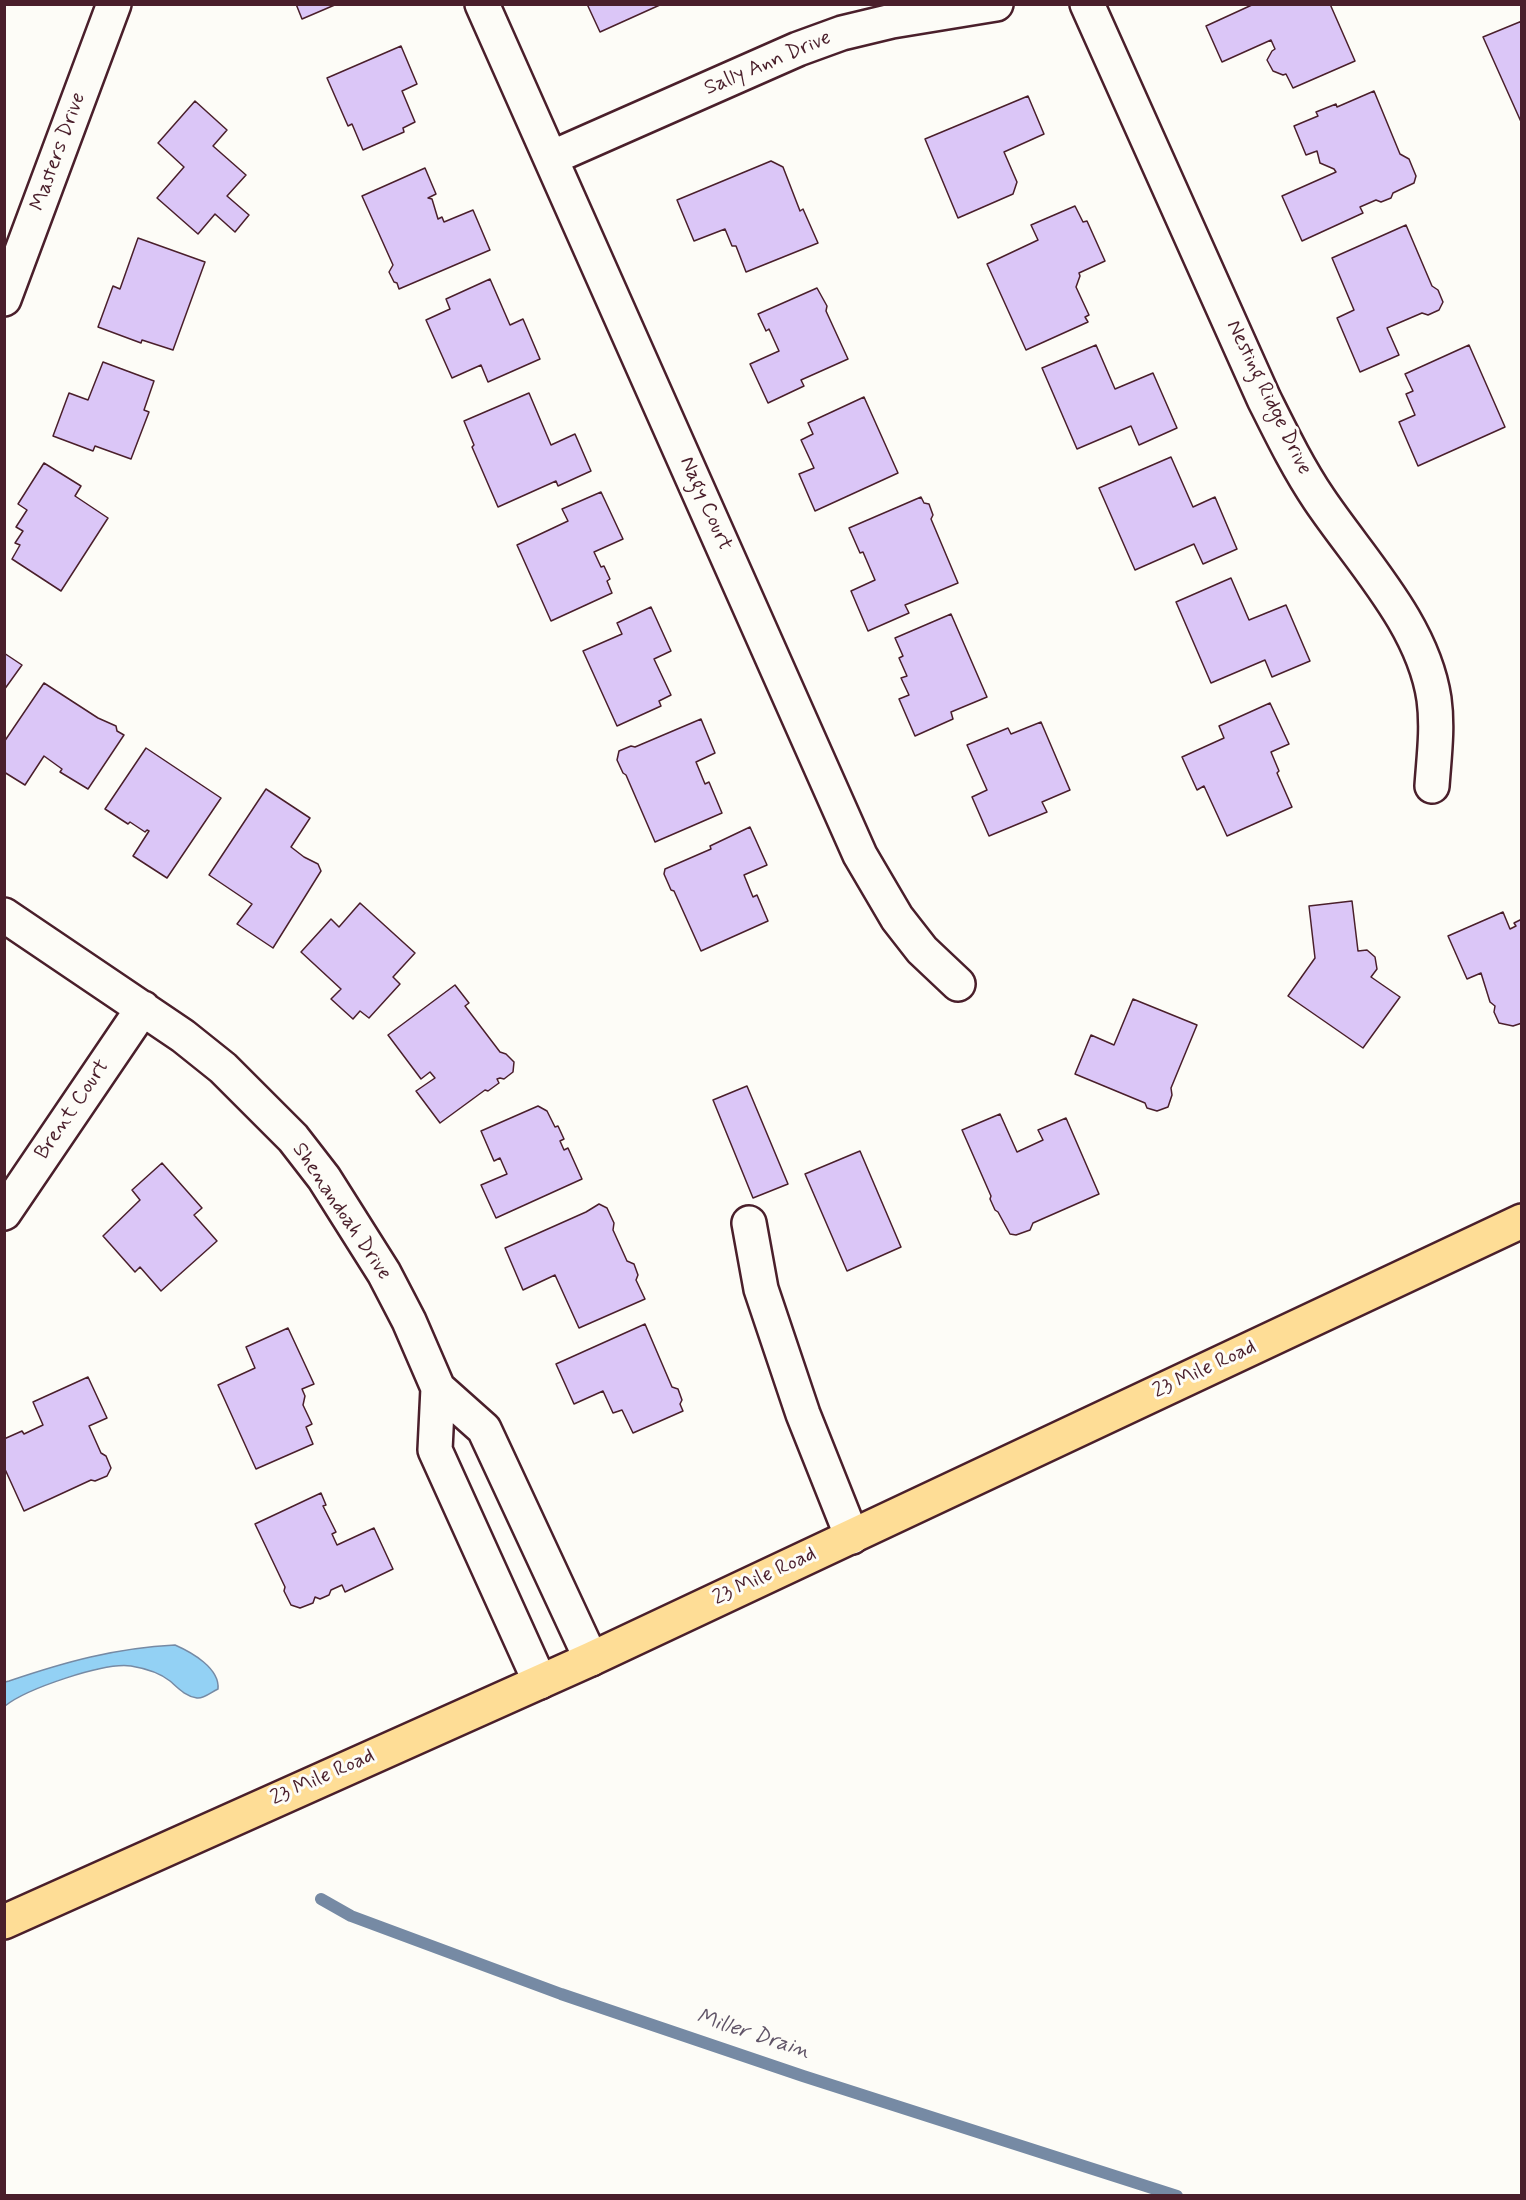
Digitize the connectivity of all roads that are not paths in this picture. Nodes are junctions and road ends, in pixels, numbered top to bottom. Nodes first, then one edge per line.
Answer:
1 (114, 4) edge
2 (482, 4) edge
3 (996, 4) edge
4 (1087, 4) edge
5 (551, 158) junction
6 (4, 299) edge
7 (1432, 786) dead end
8 (4, 915) edge
9 (958, 984) dead end
10 (143, 1008) junction
11 (4, 1213) edge
12 (1521, 1221) edge
13 (748, 1223) dead end
14 (438, 1388) junction
15 (852, 1537) junction
16 (591, 1659) junction
17 (540, 1682) junction
18 (4, 1923) edge

1 - 6 street, Masters Drive
2 - 5 street, Nagy Court
3 - 5 street, Sally Ann Drive
4 - 7 street, Nesting Ridge Drive
5 - 9 street, Nagy Court
8 - 10 street, Shenandoah Drive
10 - 11 street, Brent Court
10 - 14 street, Shenandoah Drive
12 - 15 main road, 23 Mile Road
13 - 15 street
14 - 16 street, Shenandoah Drive
14 - 17 street, Shenandoah Drive
15 - 16 main road, 23 Mile Road
16 - 17 main road, 23 Mile Road
17 - 18 main road, 23 Mile Road

